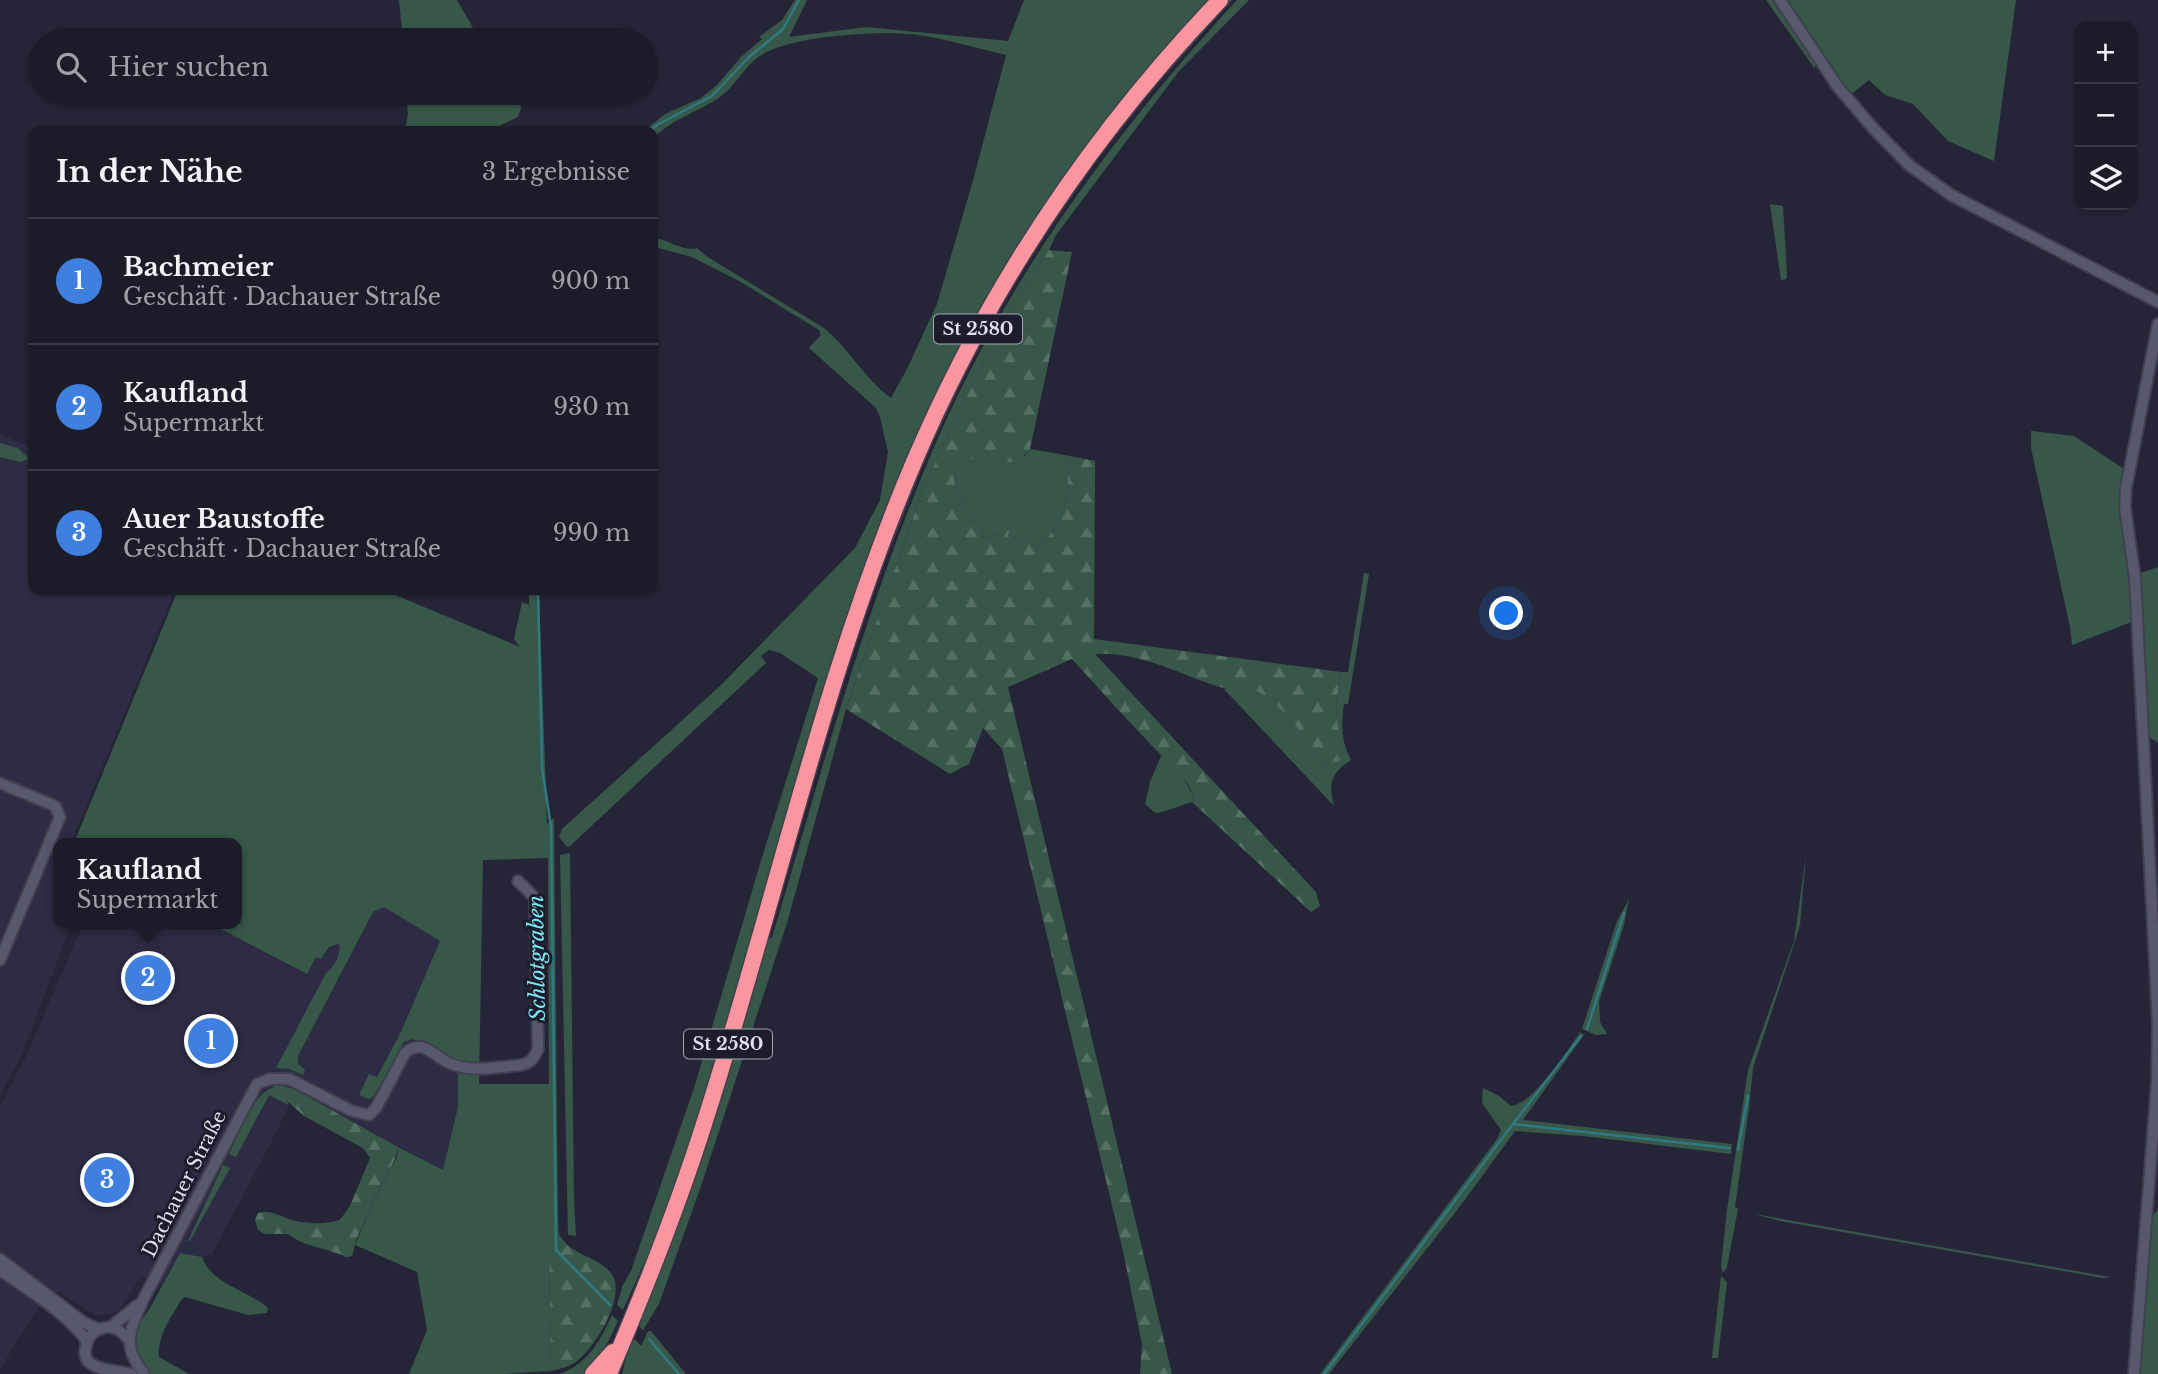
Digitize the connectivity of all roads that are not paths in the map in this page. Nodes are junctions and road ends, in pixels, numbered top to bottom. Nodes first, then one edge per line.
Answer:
1 (1220, 0) edge
2 (1780, 0) edge
3 (2158, 302) edge
4 (2158, 324) edge
5 (0, 783) edge
6 (518, 881) dead end
7 (0, 960) edge
8 (0, 1259) edge
9 (0, 1270) edge
10 (143, 1300) junction
11 (111, 1327) junction
12 (98, 1329) junction
13 (128, 1339) junction
14 (624, 1340) junction
15 (87, 1341) junction
16 (130, 1352) junction
17 (116, 1369) junction
18 (131, 1374) edge
19 (144, 1374) edge
20 (593, 1374) edge
21 (609, 1374) edge
22 (2134, 1374) edge

1 - 14 highway, St 2580
2 - 3 street
4 - 22 street
5 - 7 street
6 - 10 street, Dachauer Straße
8 - 12 street
9 - 15 street
10 - 11 street, Dachauer Straße
10 - 13 street, Dachauer Straße
11 - 12 street
11 - 13 street
12 - 15 street
13 - 16 street, Dachauer Straße
14 - 20 highway, St 2580
14 - 21 highway, St 2580
15 - 17 street
16 - 17 street
16 - 19 street, Dachauer Straße
17 - 18 street

